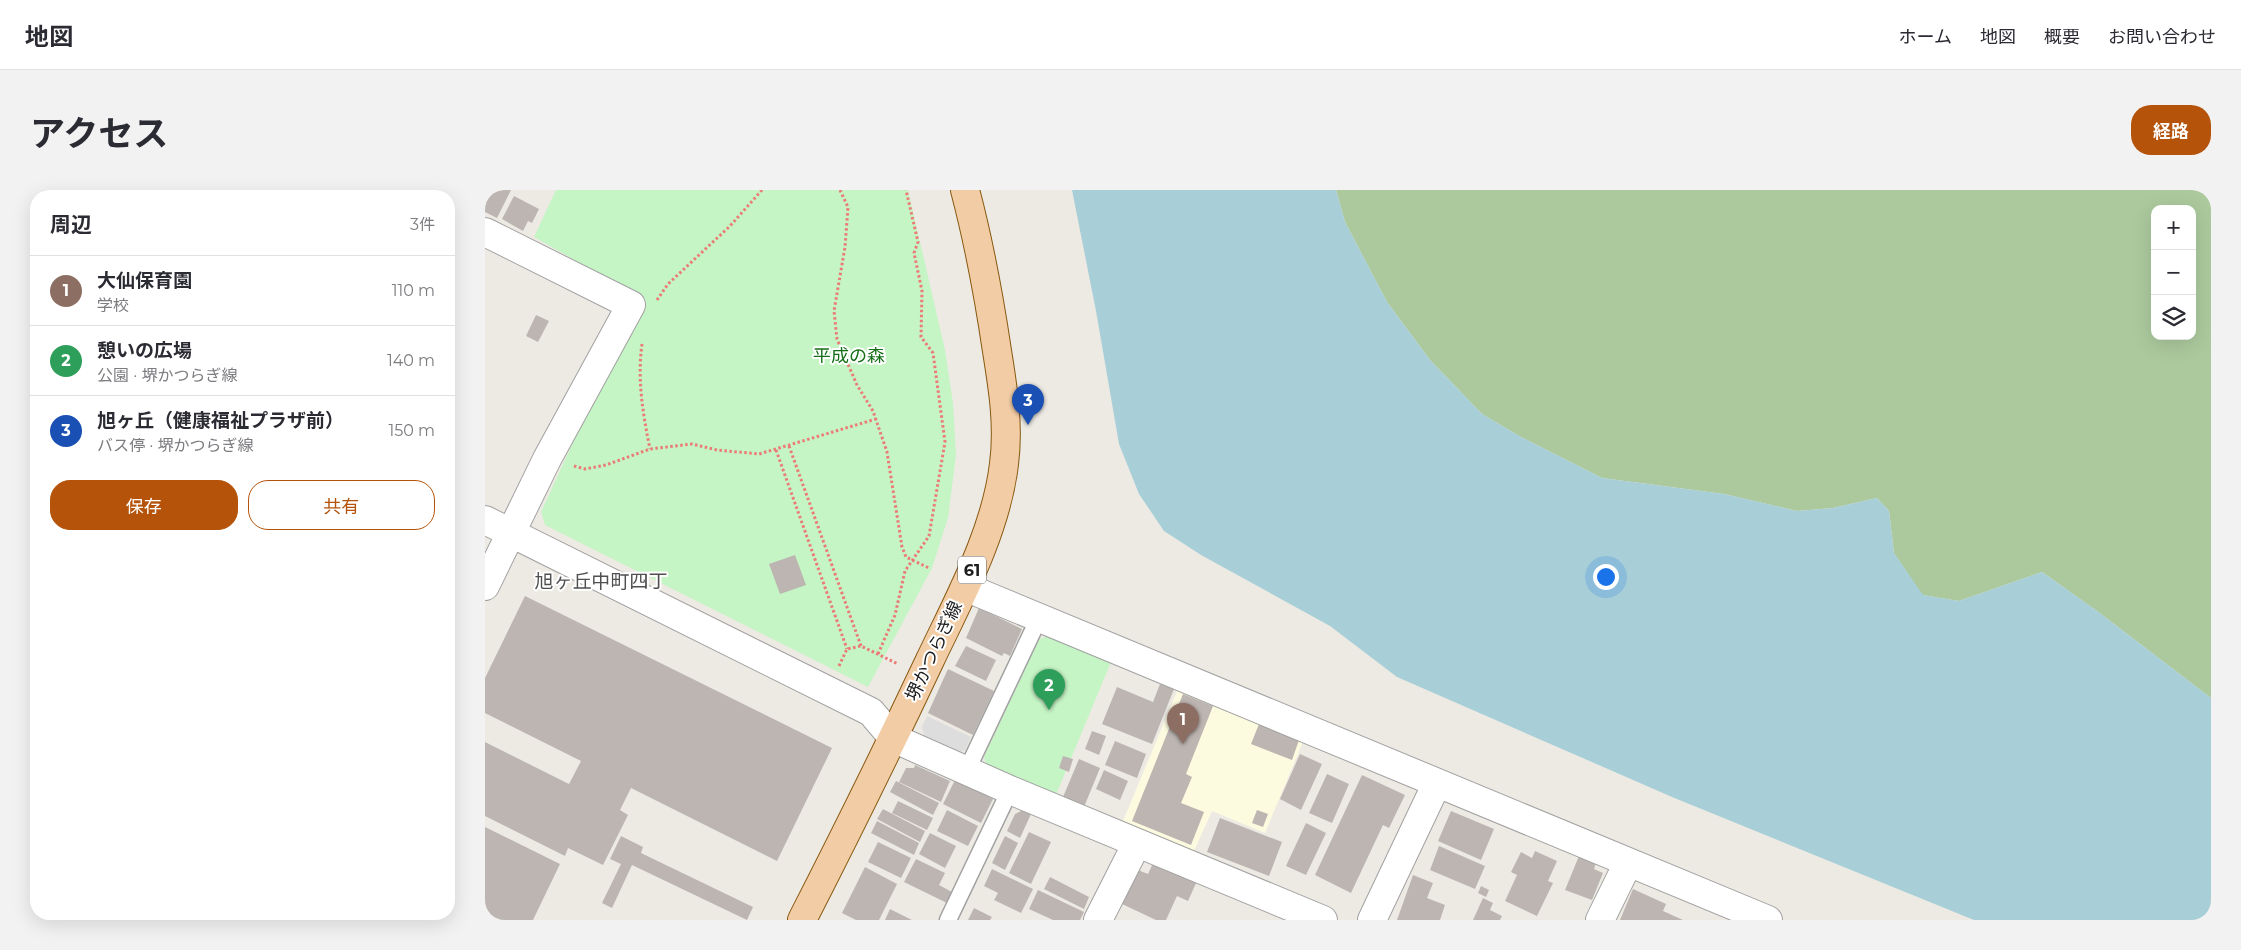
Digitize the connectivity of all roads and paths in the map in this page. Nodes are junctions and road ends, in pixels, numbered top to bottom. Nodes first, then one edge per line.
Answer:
1 (762, 190) edge
2 (841, 190) edge
3 (906, 190) edge
4 (965, 190) edge
5 (485, 232) edge
6 (653, 308) dead end
7 (643, 343) dead end
8 (875, 419) junction
9 (789, 446) junction
10 (776, 449) junction
11 (650, 450) junction
12 (547, 459) junction
13 (485, 520) edge
14 (512, 533) junction
15 (913, 560) junction
16 (929, 568) dead end
17 (485, 586) edge
18 (965, 586) junction
19 (1039, 618) junction
20 (861, 646) junction
21 (847, 649) junction
22 (878, 654) junction
23 (898, 664) dead end
24 (839, 667) dead end
25 (893, 738) junction
26 (967, 770) junction
27 (1437, 783) junction
28 (1010, 790) junction
29 (1137, 843) junction
30 (1628, 864) junction
31 (803, 920) edge
32 (948, 920) edge
33 (1098, 920) edge
34 (1323, 920) edge
35 (1372, 920) edge
36 (1600, 920) edge
37 (1767, 920) edge

1 - 6 path
2 - 8 path
3 - 15 path
4 - 18 main road, 堺かつらぎ線 / 61
5 - 12 street
7 - 11 path
8 - 9 path
8 - 15 path
9 - 10 path
9 - 20 path
10 - 11 path
10 - 21 path
11 - 12 path
12 - 14 street
13 - 14 street
14 - 17 street
14 - 25 street
15 - 16 path
15 - 22 path
18 - 19 street
18 - 25 main road, 堺かつらぎ線 / 61
19 - 26 lane
19 - 27 street
20 - 21 path
20 - 22 path
21 - 24 path
22 - 23 path
25 - 26 street
25 - 31 main road, 堺かつらぎ線 / 61
26 - 28 street
27 - 30 street
27 - 35 street
28 - 29 street
28 - 32 lane
29 - 33 street
29 - 34 street
30 - 36 street
30 - 37 street

